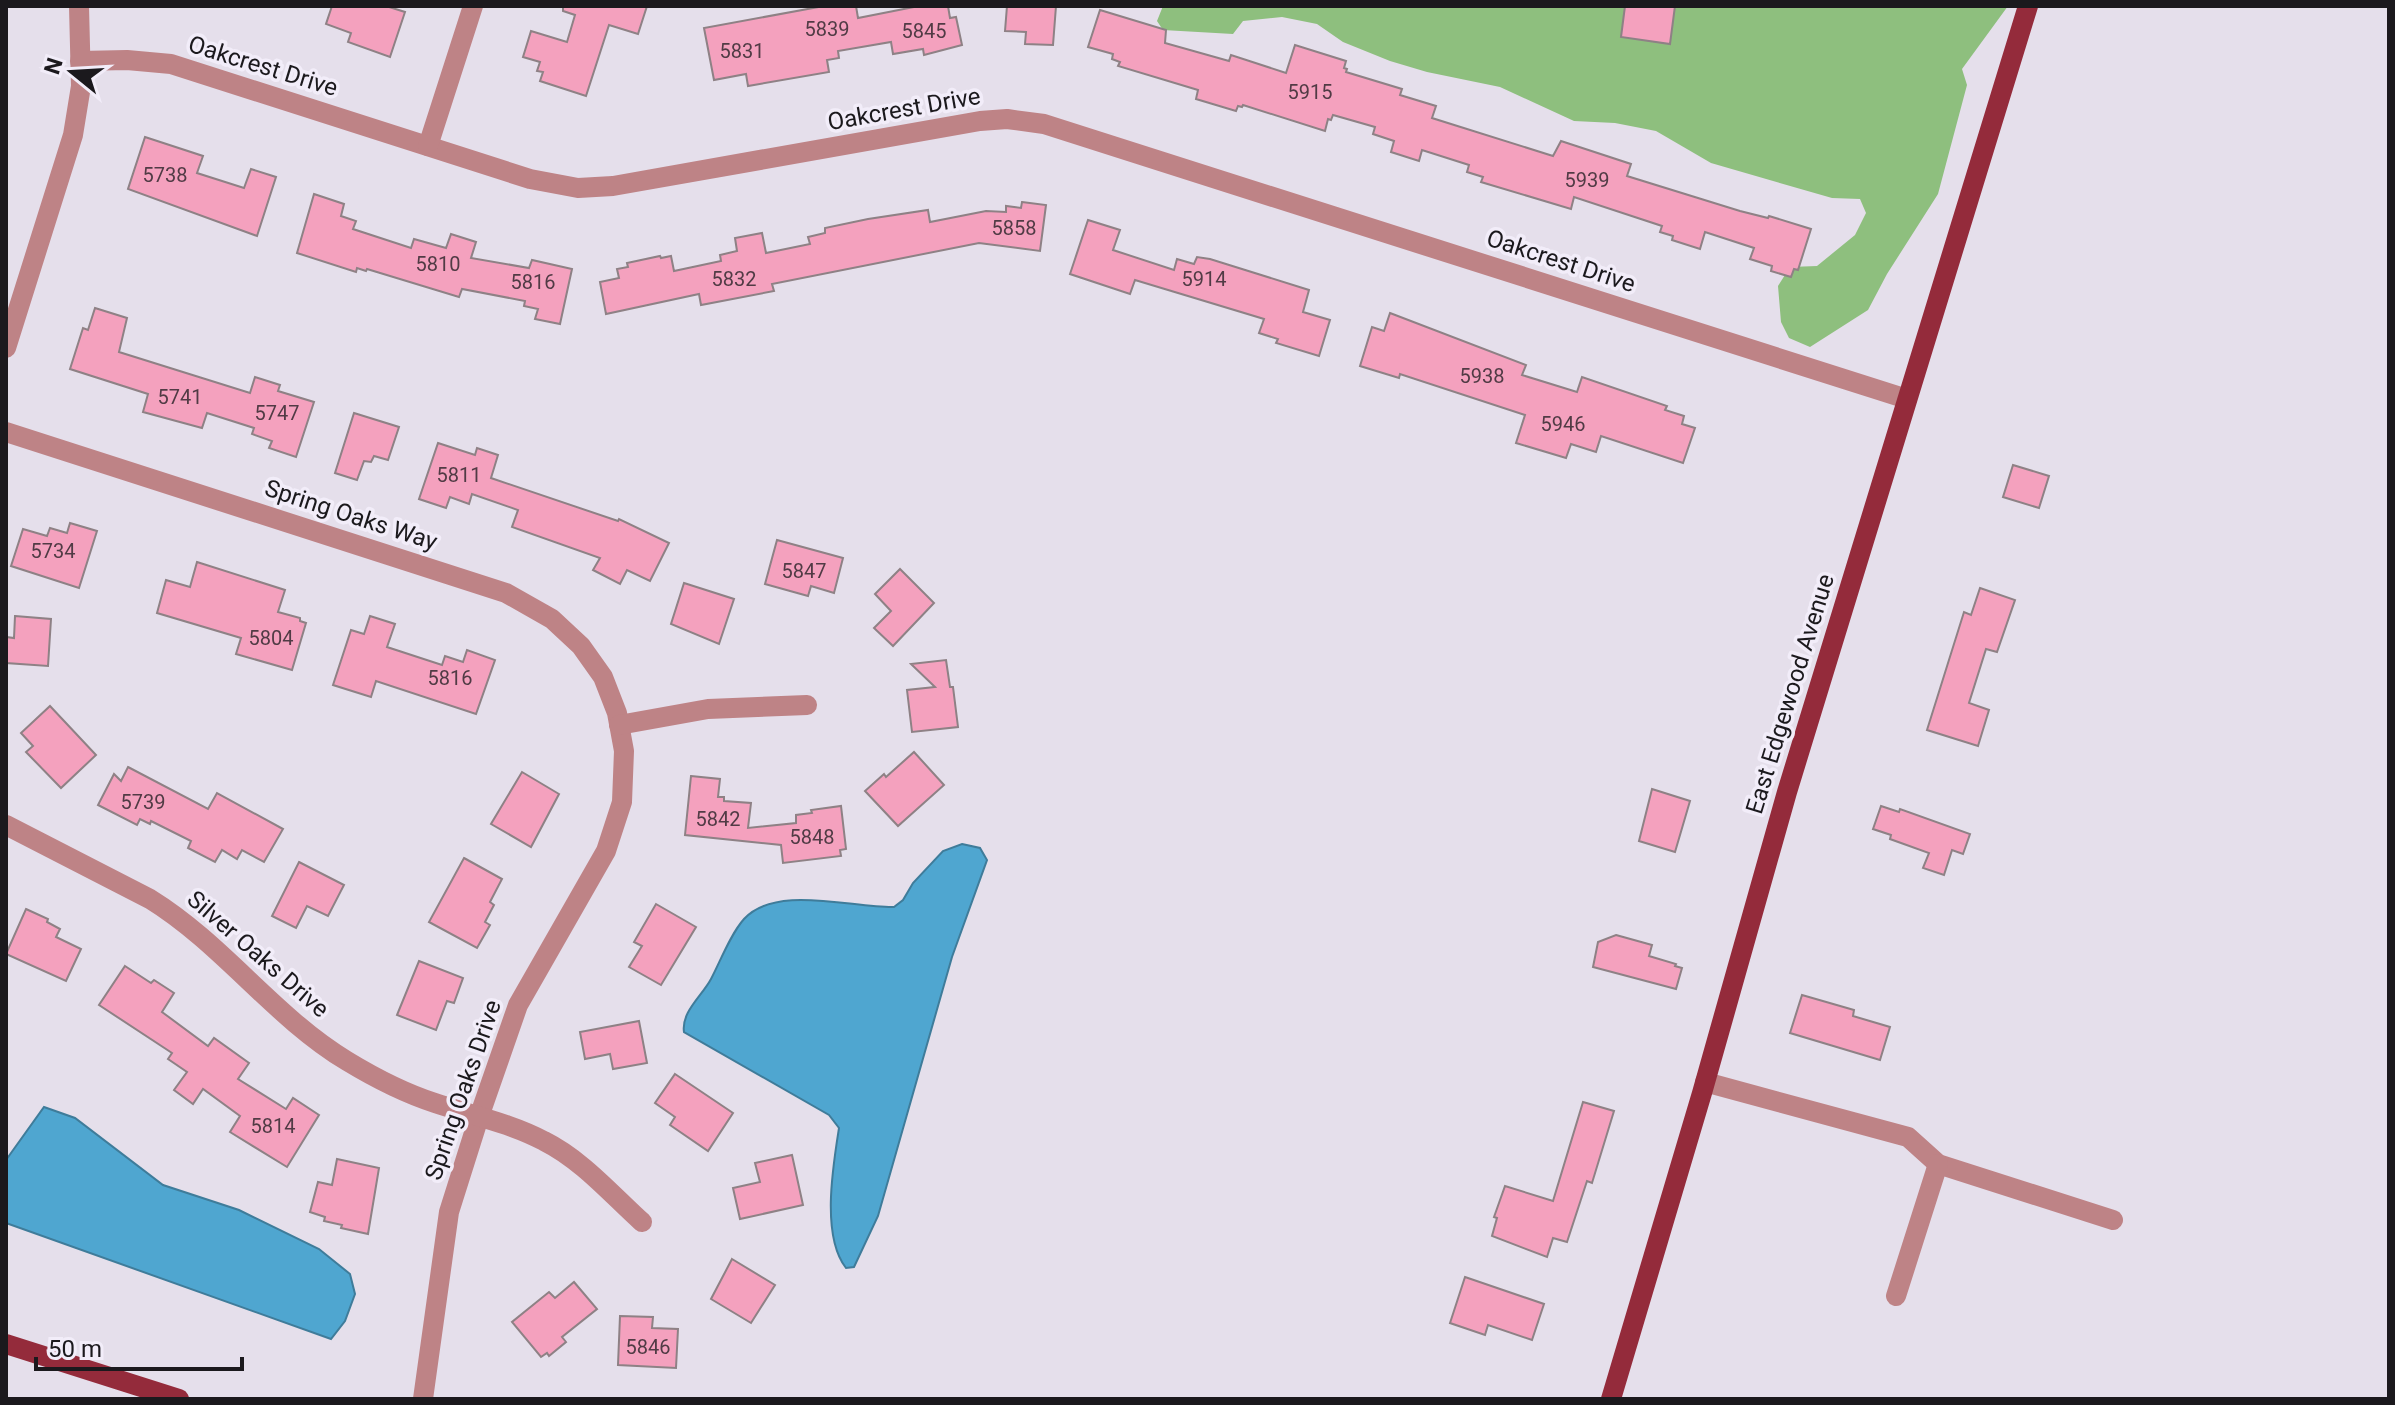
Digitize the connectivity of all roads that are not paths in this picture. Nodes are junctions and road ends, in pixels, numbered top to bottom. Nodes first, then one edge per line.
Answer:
1 (79, 6) edge
2 (473, 6) edge
3 (2028, 6) edge
4 (80, 61) junction
5 (428, 146) junction
6 (6, 348) edge
7 (1907, 399) junction
8 (6, 432) edge
9 (807, 705) dead end
10 (619, 725) junction
11 (6, 825) edge
12 (1705, 1082) junction
13 (479, 1117) junction
14 (1938, 1164) junction
15 (2113, 1220) dead end
16 (642, 1222) dead end
17 (1896, 1296) dead end
18 (6, 1344) edge
19 (179, 1399) edge
20 (423, 1399) edge
21 (1611, 1399) edge

1 - 4 street
2 - 5 street
3 - 7 main road, East Edgewood Avenue
4 - 5 street, Oakcrest Drive
4 - 6 street
5 - 7 street, Oakcrest Drive
7 - 12 main road, East Edgewood Avenue
8 - 10 street, Spring Oaks Way
9 - 10 street
10 - 13 street, Spring Oaks Drive
11 - 13 street, Silver Oaks Drive
12 - 14 street
12 - 21 main road, East Edgewood Avenue
13 - 16 street, Silver Oaks Drive
13 - 20 street, Spring Oaks Drive
14 - 15 street
14 - 17 street
18 - 19 main road

